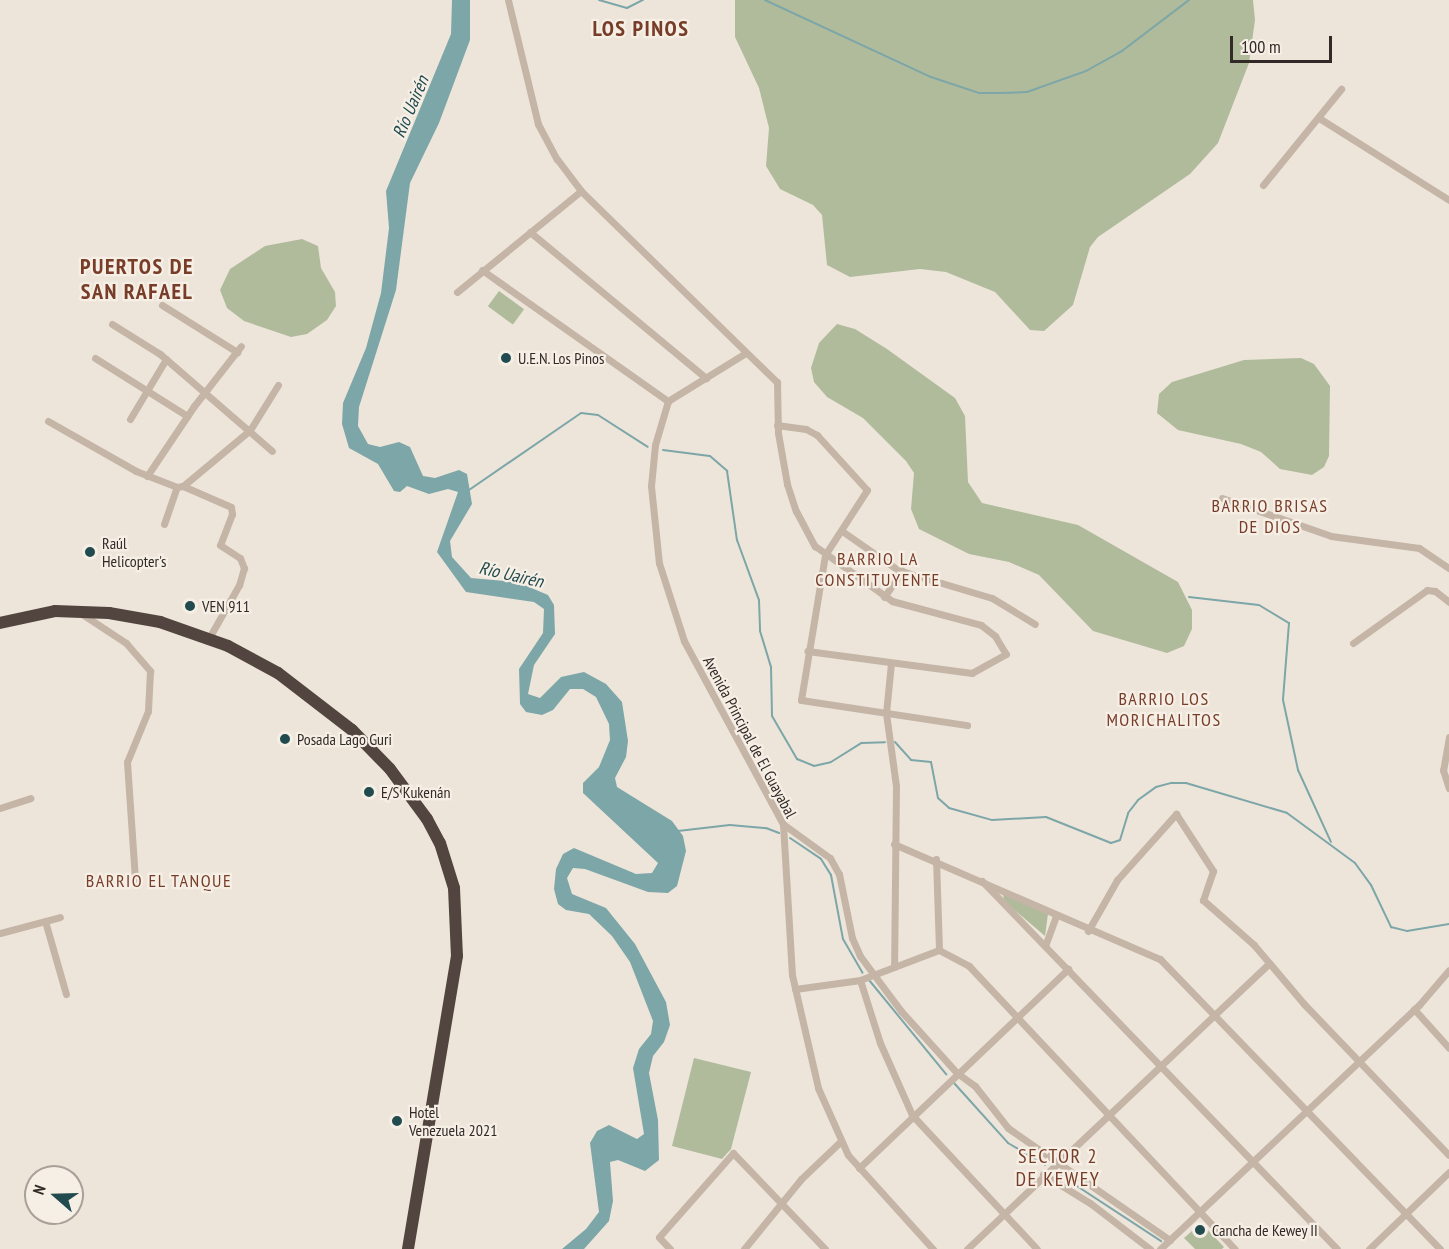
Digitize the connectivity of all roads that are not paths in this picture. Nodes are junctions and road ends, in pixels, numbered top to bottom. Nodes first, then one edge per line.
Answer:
1 (508, 0) edge
2 (1341, 89) dead end
3 (1319, 118) junction
4 (1263, 185) dead end
5 (581, 191) junction
6 (1449, 200) edge
7 (530, 232) junction
8 (482, 270) junction
9 (457, 292) dead end
10 (162, 305) dead end
11 (112, 324) dead end
12 (744, 354) junction
13 (95, 358) dead end
14 (166, 359) junction
15 (706, 378) junction
16 (278, 385) dead end
17 (147, 392) junction
18 (204, 392) junction
19 (668, 401) junction
20 (187, 416) junction
21 (130, 419) dead end
22 (48, 422) dead end
23 (777, 425) junction
24 (248, 431) junction
25 (272, 451) dead end
26 (147, 476) junction
27 (180, 486) junction
28 (1222, 498) dead end
29 (164, 524) dead end
30 (842, 531) junction
31 (825, 555) junction
32 (1449, 568) edge
33 (902, 571) junction
34 (884, 597) junction
35 (1449, 602) edge
36 (75, 611) junction
37 (0, 623) edge
38 (1035, 624) dead end
39 (209, 638) junction
40 (1353, 643) dead end
41 (807, 651) junction
42 (891, 663) junction
43 (886, 713) junction
44 (967, 725) dead end
45 (1449, 737) edge
46 (1449, 788) edge
47 (30, 798) dead end
48 (0, 807) edge
49 (783, 824) junction
50 (894, 844) junction
51 (936, 859) junction
52 (135, 879) dead end
53 (980, 879) junction
54 (1056, 916) junction
55 (60, 917) dead end
56 (45, 921) junction
57 (1088, 931) junction
58 (0, 933) edge
59 (1045, 946) junction
60 (939, 950) junction
61 (1268, 964) junction
62 (894, 967) junction
63 (1068, 969) junction
64 (1449, 970) edge
65 (873, 974) junction
66 (860, 980) junction
67 (795, 989) junction
68 (66, 994) dead end
69 (1414, 1009) junction
70 (1212, 1014) junction
71 (1014, 1019) junction
72 (1449, 1048) edge
73 (1360, 1060) junction
74 (1160, 1063) junction
75 (957, 1073) junction
76 (1307, 1111) junction
77 (1108, 1113) junction
78 (912, 1115) junction
79 (841, 1141) junction
80 (1449, 1155) edge
81 (1056, 1162) junction
82 (1255, 1162) junction
83 (859, 1168) junction
84 (1449, 1172) edge
85 (1043, 1174) junction
86 (781, 1203) junction
87 (1201, 1212) junction
88 (1406, 1214) junction
89 (1002, 1215) junction
90 (1170, 1240) junction
91 (926, 1241) junction
92 (408, 1249) edge
93 (670, 1249) edge
94 (744, 1249) edge
95 (825, 1249) edge
96 (919, 1249) edge
97 (933, 1249) edge
98 (967, 1249) edge
99 (1037, 1249) edge
100 (1150, 1249) edge
101 (1160, 1249) edge
102 (1235, 1249) edge
103 (1337, 1249) edge
104 (1369, 1249) edge
105 (1440, 1249) edge

1 - 5 street
2 - 3 street
3 - 4 street
3 - 6 street
5 - 7 street
5 - 12 street
7 - 8 street
7 - 15 street
8 - 9 street
8 - 19 street
10 - 18 street
11 - 14 street
12 - 15 street
12 - 23 street
13 - 17 street
14 - 17 street
14 - 18 street
15 - 19 street
16 - 24 street
17 - 20 street
17 - 21 street
18 - 20 street
18 - 24 street
19 - 49 street, Avenida Principal de El Guayabal
20 - 26 street
22 - 26 street
23 - 30 street
23 - 31 street
24 - 25 street
24 - 27 street
26 - 27 street
27 - 29 street
27 - 39 street
28 - 32 street
30 - 31 street
30 - 33 street
31 - 34 street
31 - 41 street
33 - 34 street
33 - 38 street
34 - 42 street
35 - 40 street
36 - 37 highway
36 - 39 highway
36 - 52 street
39 - 92 highway
41 - 42 street
41 - 43 street
42 - 43 street
43 - 44 street
43 - 50 street
45 - 46 street
47 - 48 street
49 - 65 street
49 - 67 street, Avenida Principal de El Guayabal
50 - 51 street
50 - 62 street
51 - 53 street
51 - 60 street
53 - 54 street
53 - 59 street
54 - 57 street
54 - 59 street
55 - 56 street
56 - 58 street
56 - 68 street
57 - 61 street
57 - 70 street
59 - 63 street
60 - 62 street
60 - 71 street
61 - 70 street
61 - 73 street
62 - 65 street
63 - 71 street
63 - 74 street
64 - 69 street
65 - 66 street
65 - 75 street
66 - 67 street
66 - 78 street
67 - 79 street, Avenida Principal de El Guayabal
69 - 72 street
69 - 73 street
70 - 74 street
70 - 76 street
71 - 75 street
71 - 77 street
73 - 76 street
73 - 80 street
74 - 77 street
74 - 82 street
75 - 78 street
75 - 81 street
76 - 82 street
76 - 88 street
77 - 81 street
77 - 87 street
78 - 83 street
78 - 89 street
79 - 83 street, Avenida Principal de El Guayabal
79 - 86 street
81 - 85 street
81 - 90 street
82 - 87 street
82 - 103 street
83 - 91 street, Avenida Principal de El Guayabal
84 - 88 street
85 - 89 street
85 - 100 street
86 - 93 street
86 - 94 street
86 - 95 street
87 - 90 street
87 - 102 street
88 - 104 street
88 - 105 street
89 - 98 street
89 - 99 street
90 - 101 street
91 - 96 street
91 - 97 street, Avenida Principal de El Guayabal

